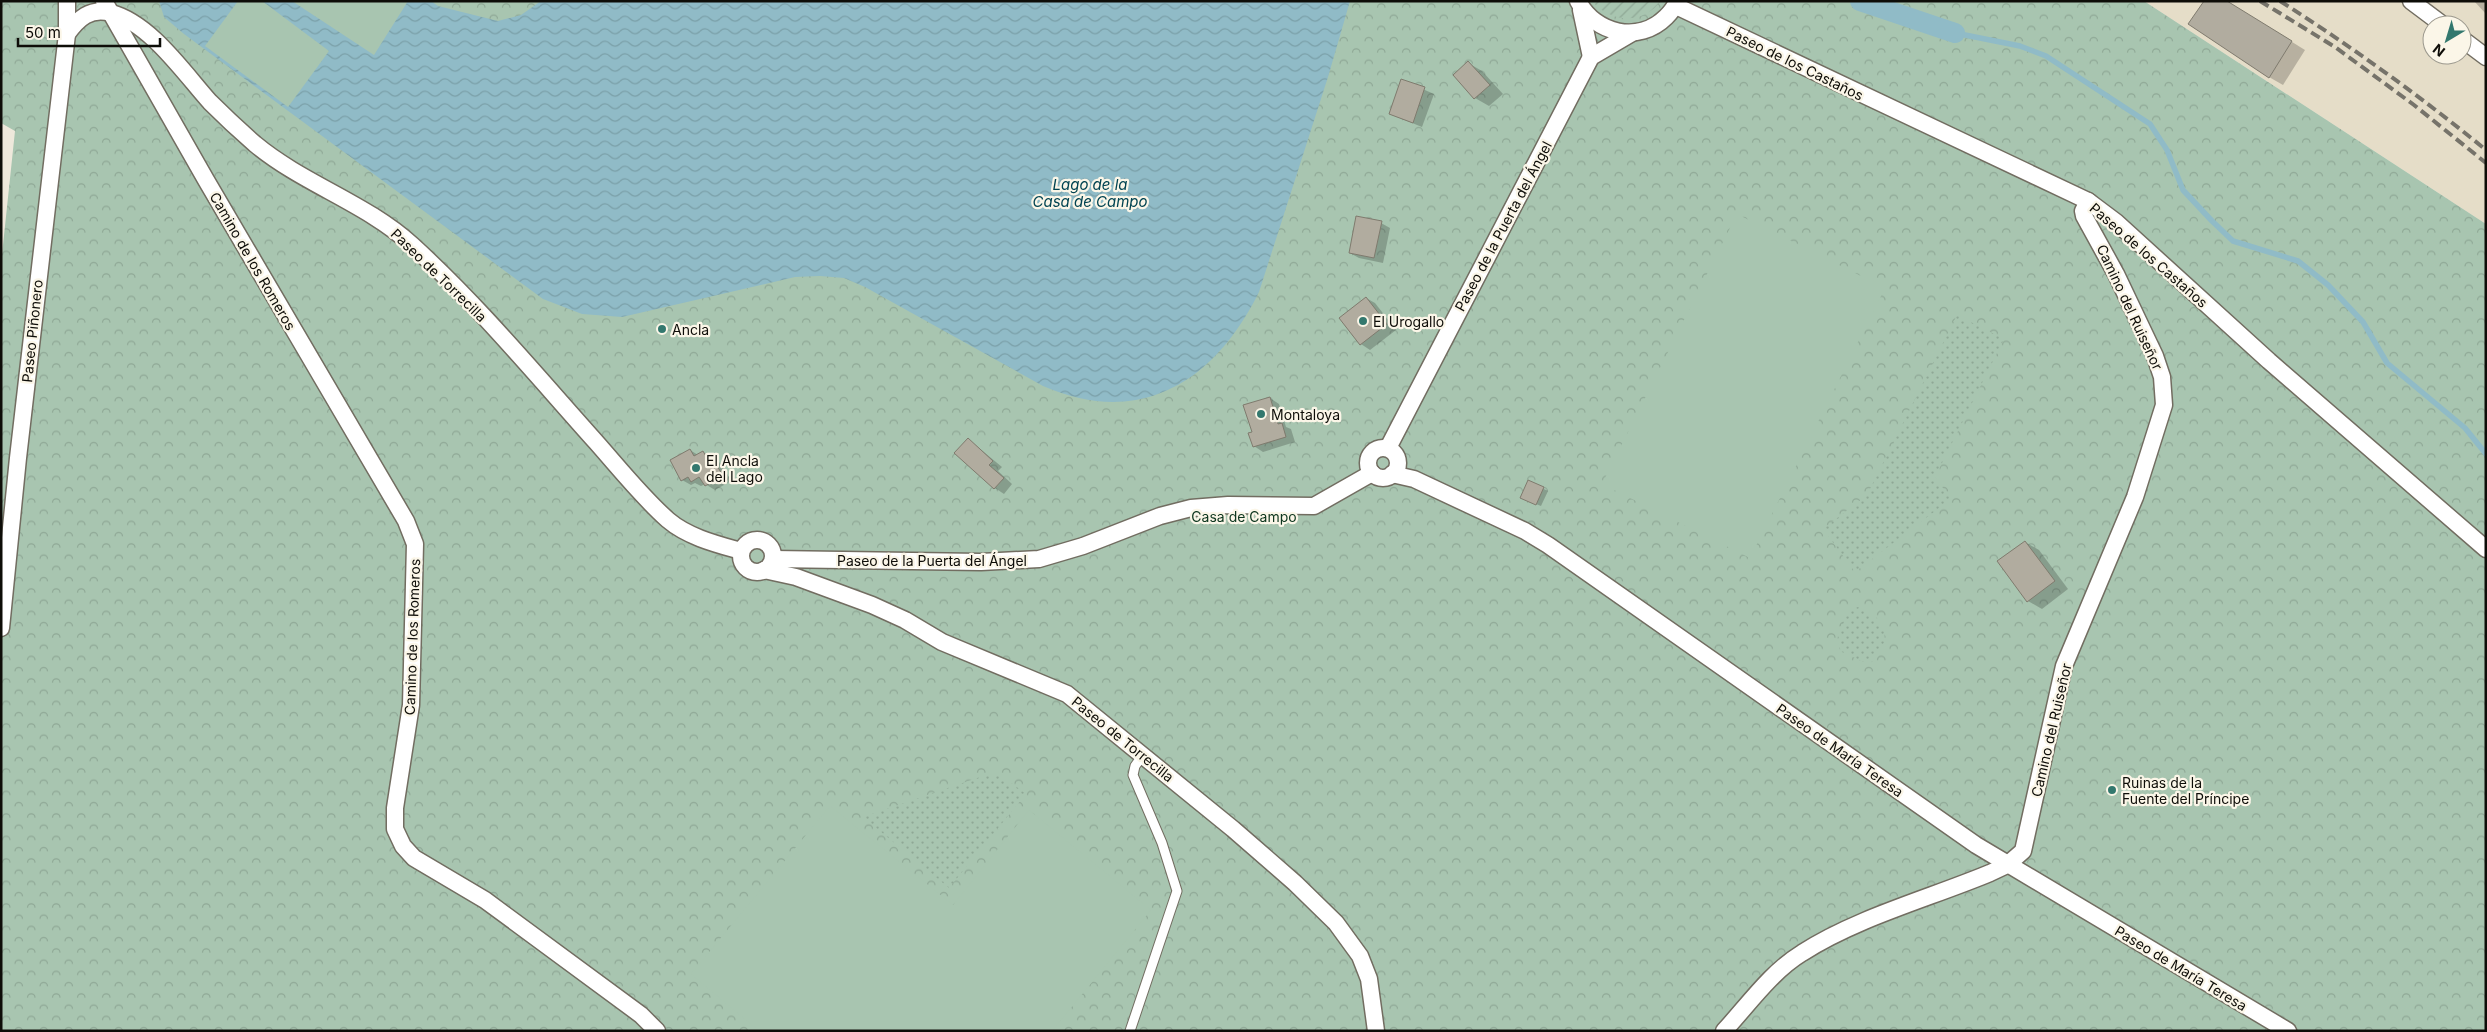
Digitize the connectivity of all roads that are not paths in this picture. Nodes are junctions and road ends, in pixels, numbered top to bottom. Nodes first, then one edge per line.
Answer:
1 (67, 1) edge
2 (2411, 1) edge
3 (1677, 3) edge
4 (1580, 4) edge
5 (108, 7) edge
6 (2430, 15) edge
7 (1632, 33) junction
8 (67, 34) junction
9 (2472, 46) edge
10 (1591, 57) junction
11 (2486, 57) edge
12 (2088, 200) junction
13 (1388, 448) junction
14 (1372, 473) junction
15 (1392, 474) junction
16 (2486, 549) edge
17 (741, 551) junction
18 (769, 565) junction
19 (1, 628) edge
20 (1143, 755) junction
21 (2007, 865) junction
22 (657, 1031) edge
23 (1130, 1031) edge
24 (1376, 1031) edge
25 (1724, 1031) edge
26 (2288, 1031) edge

1 - 8 street, Paseo Piñonero
2 - 6 street
3 - 7 street
3 - 12 street, Paseo de los Castaños
4 - 7 street
4 - 10 street
5 - 8 street
5 - 17 street, Paseo de Torrecilla
5 - 22 street, Camino de los Romeros
7 - 10 street
8 - 19 street, Paseo Piñonero
9 - 11 street
10 - 13 street, Paseo de la Puerta del Ángel
12 - 16 street, Paseo de los Castaños
12 - 21 street, Camino del Ruiseñor
13 - 14 street
13 - 15 street
14 - 15 street
14 - 18 street, Paseo de la Puerta del Ángel
15 - 21 street, Paseo de María Teresa
17 - 18 street, Paseo de Torrecilla
17 - 18 street
18 - 20 street, Paseo de Torrecilla
20 - 23 lane
20 - 24 street, Paseo de Torrecilla
21 - 25 street, Camino del Ruiseñor
21 - 26 street, Paseo de María Teresa

